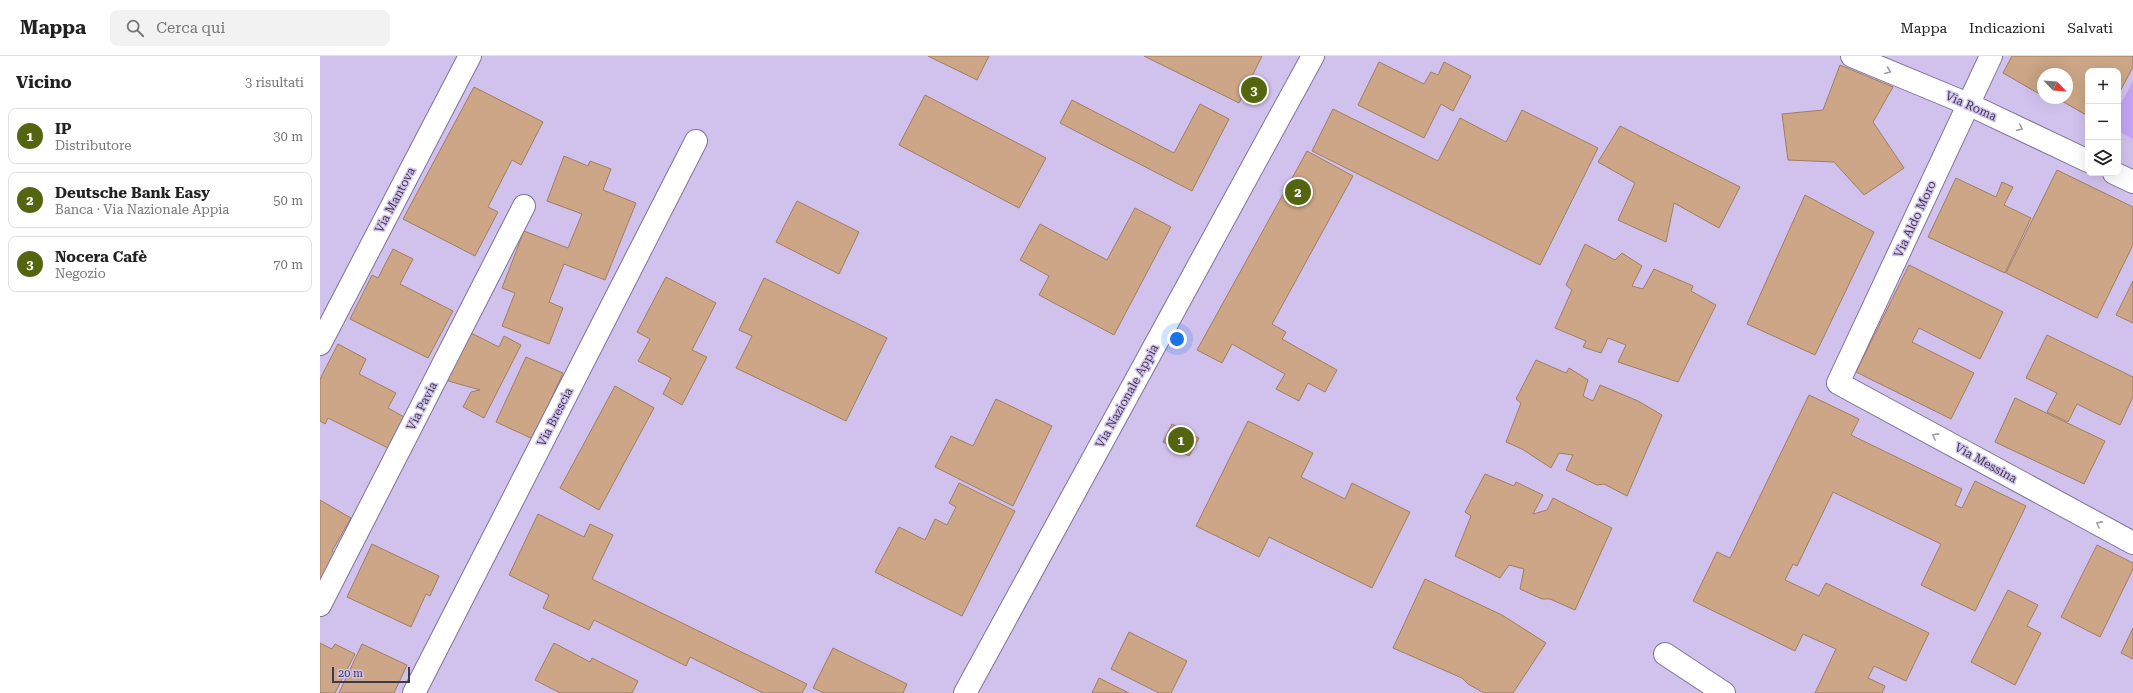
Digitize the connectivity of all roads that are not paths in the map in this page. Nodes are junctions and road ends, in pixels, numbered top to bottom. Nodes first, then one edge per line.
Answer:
1 (470, 56) edge
2 (1313, 56) edge
3 (1852, 56) edge
4 (1991, 56) edge
5 (1968, 104) junction
6 (696, 141) dead end
7 (2085, 160) edge
8 (2120, 176) edge
9 (2133, 182) edge
10 (524, 206) dead end
11 (320, 344) edge
12 (1838, 383) joint
13 (2133, 543) edge
14 (320, 605) edge
15 (1666, 654) dead end
16 (414, 693) edge
17 (965, 693) edge
18 (1724, 693) edge

1 - 11 street, Via Mantova
2 - 17 street, Via Nazionale Appia
3 -> 5 street, Via Roma
4 - 5 street, Via Aldo Moro
5 -> 7 street, Via Roma
5 - 12 street, Via Aldo Moro
6 - 16 street, Via Brescia
8 - 9 street
10 - 14 street, Via Pavia
13 -> 12 street, Via Messina
15 - 18 street

